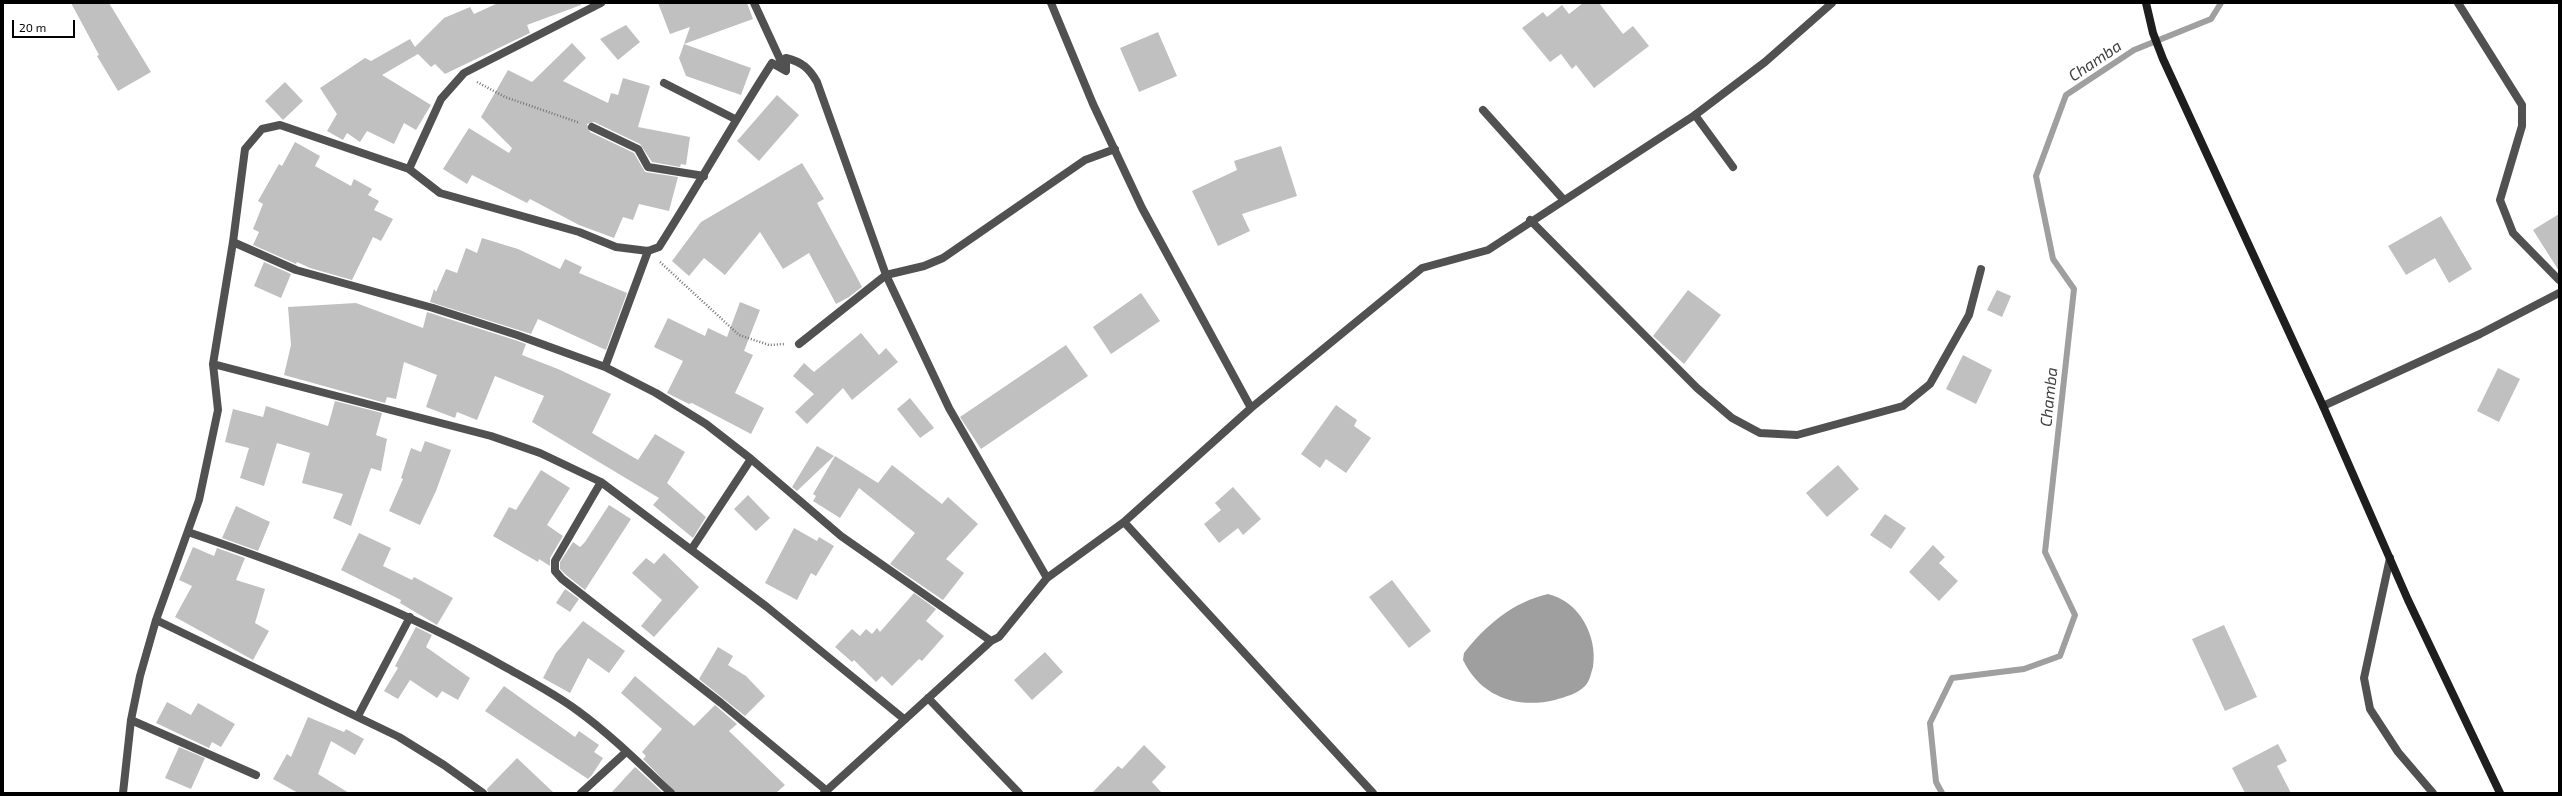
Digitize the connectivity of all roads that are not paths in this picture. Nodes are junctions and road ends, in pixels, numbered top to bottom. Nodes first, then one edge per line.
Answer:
1 (601, 3) edge
2 (754, 3) edge
3 (1051, 3) edge
4 (1832, 3) edge
5 (2146, 3) edge
6 (2458, 3) edge
7 (786, 72) junction
8 (664, 84) dead end
9 (1483, 110) dead end
10 (1695, 115) junction
11 (736, 119) junction
12 (592, 127) road end
13 (1115, 149) junction
14 (1733, 167) dead end
15 (409, 169) junction
16 (704, 176) junction
17 (1563, 198) junction
18 (1530, 220) junction
19 (233, 242) junction
20 (648, 251) junction
21 (1981, 268) dead end
22 (886, 275) junction
23 (2559, 280) edge
24 (2559, 293) edge
25 (799, 344) road end
26 (212, 364) junction
27 (605, 367) junction
28 (2323, 406) junction
29 (1251, 408) junction
30 (751, 459) junction
31 (600, 482) junction
32 (1124, 522) junction
33 (188, 532) junction
34 (691, 550) junction
35 (2390, 558) junction
36 (1047, 578) junction
37 (410, 616) junction
38 (156, 620) junction
39 (991, 641) junction
40 (928, 698) junction
41 (358, 716) junction
42 (904, 718) junction
43 (131, 720) junction
44 (626, 752) junction
45 (256, 775) dead end
46 (825, 792) edge
47 (122, 793) edge
48 (483, 793) edge
49 (581, 793) edge
50 (671, 793) edge
51 (1019, 793) edge
52 (1373, 793) edge
53 (2433, 793) edge
54 (2500, 793) edge

1 - 15 street
2 - 7 street
3 - 13 street
4 - 10 street
5 - 28 main road
6 - 23 street
7 - 11 street
7 - 22 street
8 - 11 street
9 - 17 street
10 - 14 street
10 - 17 street
11 - 16 street
12 - 16 street
13 - 22 street
13 - 29 street
15 - 19 street
15 - 20 street
16 - 20 street
17 - 18 street
18 - 21 street
18 - 29 street
19 - 26 street
19 - 27 street
20 - 27 street
22 - 25 street
22 - 36 street
24 - 28 street
26 - 31 street
26 - 33 street
27 - 30 street
28 - 35 main road
29 - 32 street
30 - 34 street
30 - 39 street
31 - 34 street
31 - 46 street
32 - 36 street
32 - 52 street
33 - 37 street
33 - 38 street
34 - 42 street
35 - 53 street
35 - 54 main road
36 - 39 street
37 - 41 street
37 - 44 street
38 - 41 street
38 - 43 street
39 - 40 street
40 - 42 street
40 - 51 street
41 - 48 street
42 - 46 street
43 - 45 street
43 - 47 street
44 - 49 street
44 - 50 street

